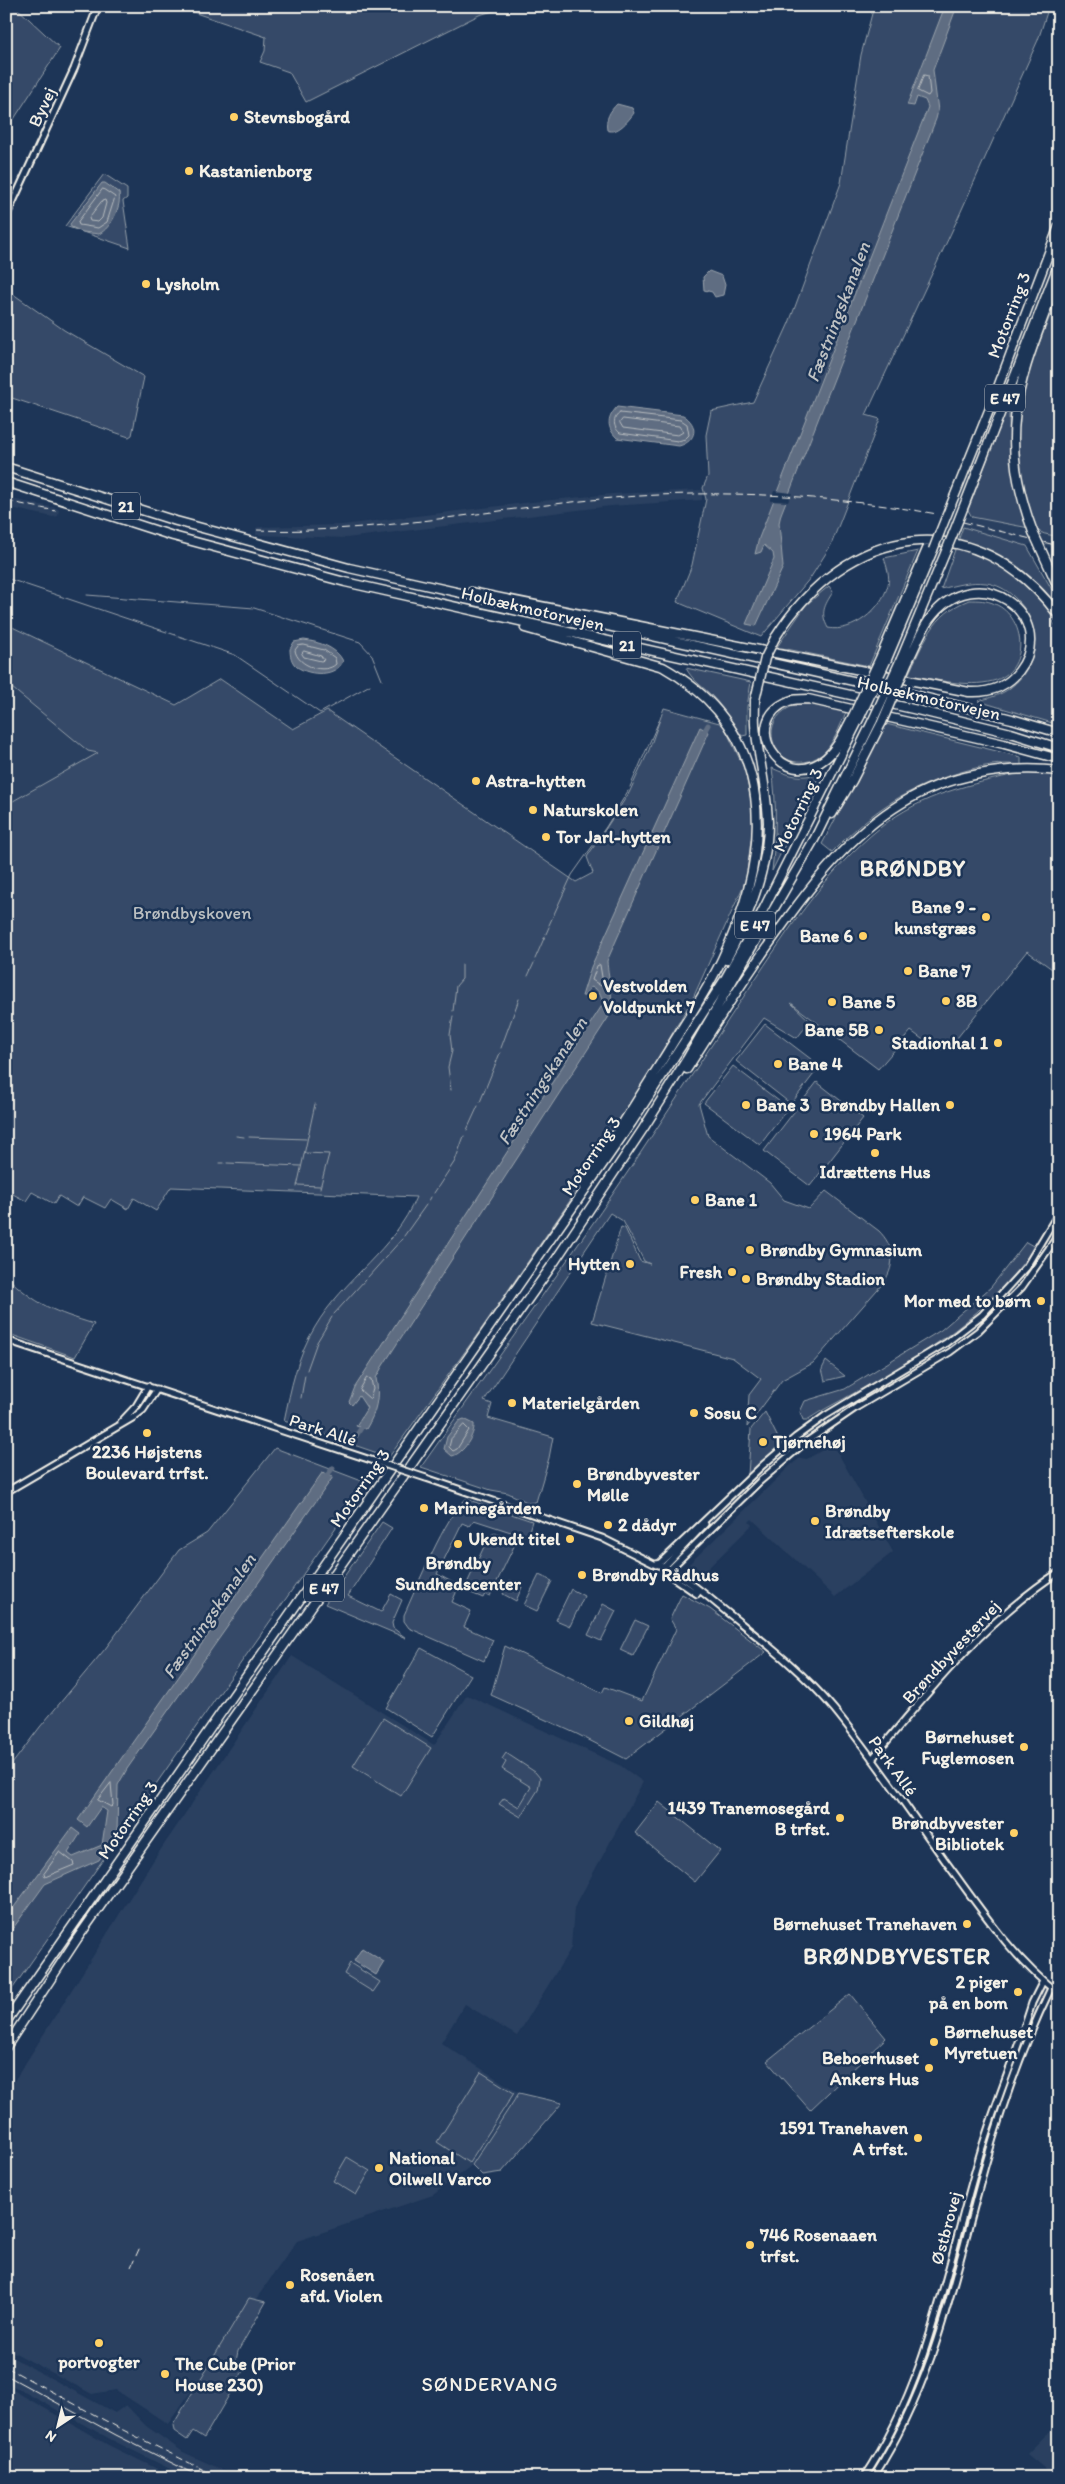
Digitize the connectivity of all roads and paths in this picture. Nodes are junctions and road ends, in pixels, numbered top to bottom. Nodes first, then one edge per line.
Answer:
1 (98, 6) edge
2 (6, 217) edge
3 (1059, 226) edge
4 (1059, 263) edge
5 (1059, 276) edge
6 (6, 467) edge
7 (6, 482) edge
8 (443, 589) junction
9 (1059, 589) edge
10 (478, 612) junction
11 (1059, 616) edge
12 (905, 660) junction
13 (856, 716) junction
14 (1059, 733) edge
15 (1059, 748) edge
16 (1059, 759) edge
17 (1059, 771) edge
18 (815, 838) junction
19 (677, 1052) junction
20 (643, 1130) junction
21 (1059, 1212) edge
22 (1059, 1234) edge
23 (550, 1242) junction
24 (6, 1340) edge
25 (148, 1386) junction
26 (157, 1389) junction
27 (116, 1427) junction
28 (6, 1492) edge
29 (711, 1516) junction
30 (656, 1564) junction
31 (666, 1570) junction
32 (1059, 1572) edge
33 (872, 1759) junction
34 (1043, 1980) junction
35 (1050, 1988) junction
36 (1059, 1994) edge
37 (7, 2021) edge
38 (6, 2047) edge
39 (864, 2478) edge
40 (874, 2478) edge

1 - 2 street, Byvej
3 - 13 highway, Motorring 3 / E 47, bridge
4 - 12 highway, Motorring 3 / E 47, bridge
5 - 9 highway, bridge
6 - 8 highway, Holbækmotorvejen / 21
7 - 10 highway, Holbækmotorvejen / 21
8 - 12 highway
8 - 14 highway, Holbækmotorvejen / 21
10 - 15 highway, Holbækmotorvejen / 21
10 - 23 highway
11 - 19 highway, bridge
12 - 18 highway, Motorring 3 / E 47, bridge
12 - 18 highway, bridge
13 - 16 highway
13 - 19 highway, Motorring 3 / E 47
17 - 20 highway
18 - 20 highway, Motorring 3 / E 47
19 - 23 highway, Motorring 3 / E 47
20 - 38 highway, Motorring 3 / E 47
21 - 29 street
22 - 31 street
23 - 37 highway, Motorring 3 / E 47
24 - 25 street, Park Allé
25 - 26 street, Park Allé
25 - 27 street
26 - 27 street
26 - 30 street, Park Allé, bridge
27 - 28 street
29 - 30 street
29 - 31 street
30 - 31 street, Park Allé
31 - 33 street, Park Allé
32 - 33 street, Brøndbyvestervej
33 - 34 street, Park Allé
34 - 35 street, Park Allé
34 - 39 street, Østbrovej
35 - 36 street, Park Allé
35 - 40 street, Østbrovej

